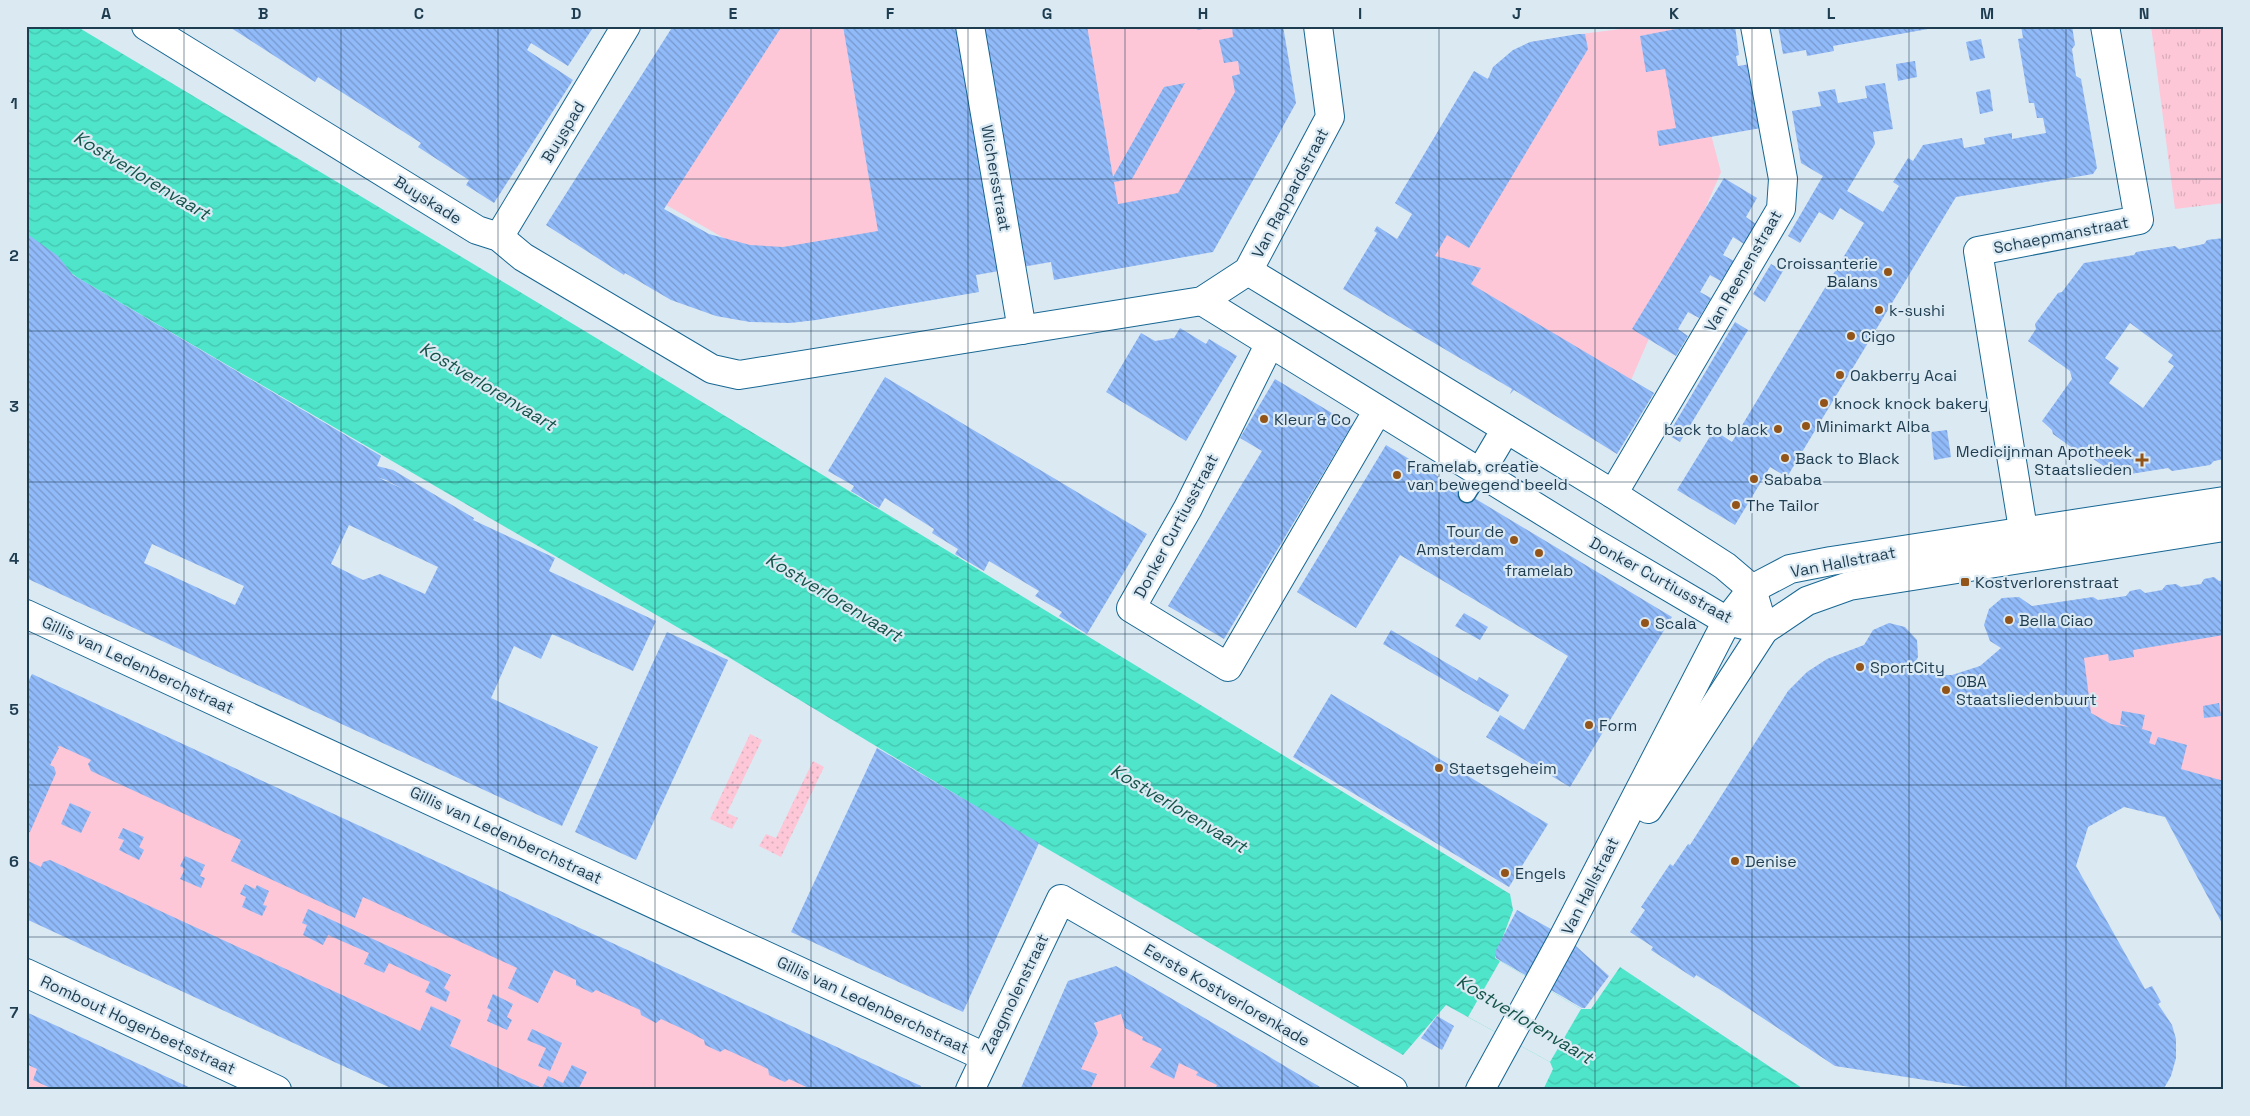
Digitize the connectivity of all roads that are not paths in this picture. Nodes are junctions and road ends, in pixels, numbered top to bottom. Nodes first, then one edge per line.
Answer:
1 (146, 26) edge
2 (626, 26) edge
3 (970, 26) edge
4 (1318, 26) edge
5 (1755, 26) edge
6 (2105, 26) edge
7 (499, 237) junction
8 (1248, 271) junction
9 (1202, 301) junction
10 (1022, 330) junction
11 (1270, 343) junction
12 (1378, 410) junction
13 (1506, 429) junction
14 (1474, 484) junction
15 (1612, 494) junction
16 (2224, 501) edge
17 (2224, 527) edge
18 (2025, 545) junction
19 (1752, 589) junction
20 (26, 614) edge
21 (1727, 621) junction
22 (1764, 630) junction
23 (1061, 899) joint
24 (1562, 942) junction
25 (26, 973) edge
26 (985, 1057) junction
27 (1481, 1087) edge
28 (277, 1090) edge
29 (970, 1090) edge
30 (1393, 1090) edge

1 - 7 street, Buyskade
2 - 7 street, Buyspad
3 - 10 street, Wichersstraat
4 - 8 street, Van Rappardstraat
5 - 15 street, Van Reenenstraat
6 - 18 street, Schaepmanstraat
7 - 10 street, Buyskade
8 - 9 street
8 - 13 street
9 - 10 street
9 - 11 street, Donker Curtiusstraat
11 - 12 street, Donker Curtiusstraat
11 - 12 street, Donker Curtiusstraat
12 - 14 street, Donker Curtiusstraat
13 - 14 street
13 - 15 street
14 - 21 street, Donker Curtiusstraat
15 - 19 street
16 - 18 street, Van Hallstraat
17 - 18 street, Van Hallstraat
18 - 19 street, Van Hallstraat
18 - 22 street, Van Hallstraat
19 - 21 street, Van Hallstraat
19 - 22 street, Donker Curtiusstraat
20 - 26 street, Gillis van Ledenberchstraat
21 - 22 street, Donker Curtiusstraat
21 - 24 street, Van Hallstraat
22 - 24 street, Van Hallstraat
23 - 26 street, Zaagmolenstraat
23 - 30 street, Eerste Kostverlorenkade
24 - 27 street
25 - 28 street, Rombout Hogerbeetsstraat
26 - 29 street, Zaagmolenstraat

